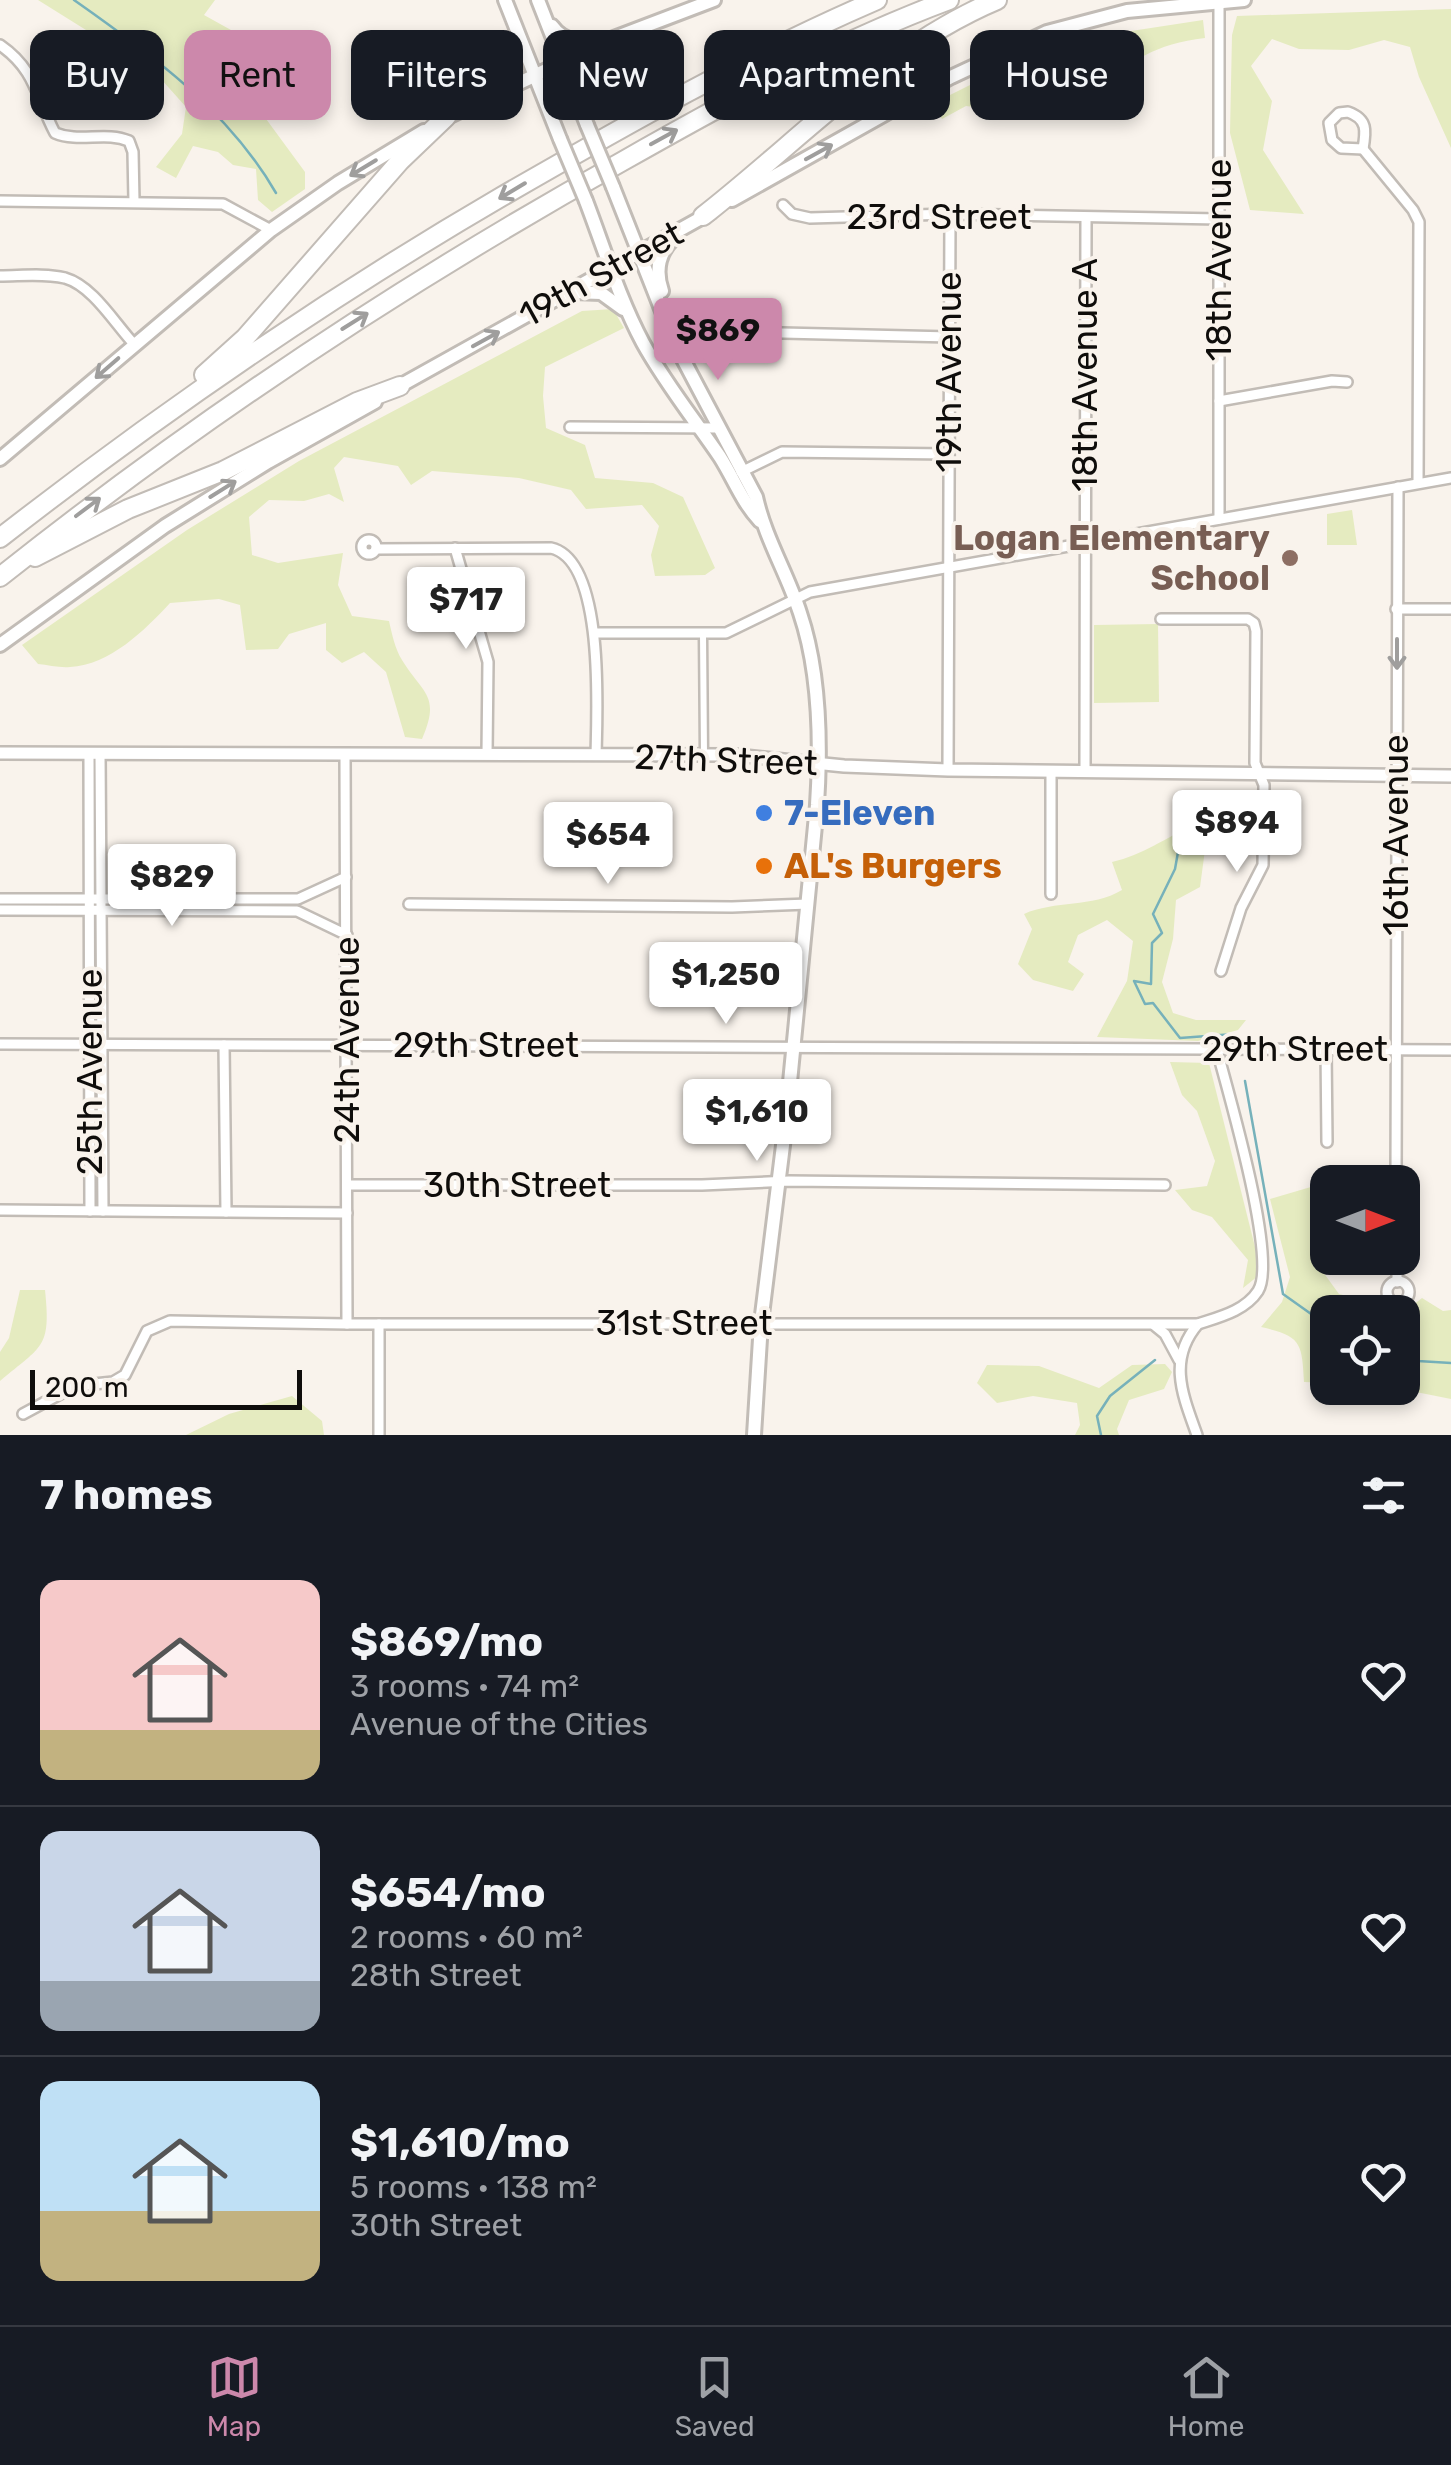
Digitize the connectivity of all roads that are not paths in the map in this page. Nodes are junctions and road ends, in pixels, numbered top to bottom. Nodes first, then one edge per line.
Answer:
1 (505, 0) edge
2 (714, 0) edge
3 (877, 0) edge
4 (948, 0) edge
5 (997, 0) edge
6 (1219, 0) edge
7 (1244, 0) edge
8 (541, 7) edge
9 (515, 28) joint
10 (555, 30) edge
11 (635, 30) edge
12 (0, 45) edge
13 (543, 73) edge
14 (535, 77) junction
15 (523, 82) edge
16 (443, 120) edge
17 (444, 120) edge
18 (585, 120) edge
19 (1364, 149) junction
20 (0, 200) edge
21 (134, 202) junction
22 (782, 205) dead end
23 (950, 214) junction
24 (1086, 218) junction
25 (696, 220) junction
26 (1219, 220) junction
27 (271, 230) junction
28 (638, 253) junction
29 (611, 268) junction
30 (0, 276) edge
31 (571, 292) junction
32 (635, 326) junction
33 (728, 337) dead end
34 (950, 337) junction
35 (134, 344) junction
36 (1347, 382) dead end
37 (400, 386) junction
38 (1219, 400) junction
39 (570, 427) dead end
40 (700, 428) junction
41 (718, 428) junction
42 (126, 442) junction
43 (948, 454) junction
44 (0, 459) edge
45 (737, 476) junction
46 (1451, 478) edge
47 (1418, 483) junction
48 (1398, 487) junction
49 (1219, 519) junction
50 (0, 538) edge
51 (1084, 543) junction
52 (455, 548) junction
53 (376, 549) dead end
54 (948, 565) junction
55 (6, 572) edge
56 (795, 597) junction
57 (1396, 609) junction
58 (1451, 609) edge
59 (1161, 619) dead end
60 (595, 633) junction
61 (703, 634) junction
62 (0, 645) edge
63 (0, 753) edge
64 (94, 753) junction
65 (487, 754) junction
66 (345, 755) junction
67 (596, 755) junction
68 (704, 756) junction
69 (819, 763) junction
70 (948, 770) junction
71 (1085, 771) junction
72 (1051, 772) junction
73 (1260, 773) junction
74 (1396, 776) junction
75 (1451, 776) edge
76 (346, 876) junction
77 (1051, 894) dead end
78 (0, 900) edge
79 (409, 904) dead end
80 (808, 904) junction
81 (96, 905) junction
82 (0, 910) edge
83 (347, 934) junction
84 (1221, 971) dead end
85 (0, 1044) edge
86 (91, 1044) junction
87 (103, 1044) junction
88 (224, 1044) junction
89 (348, 1045) junction
90 (793, 1045) junction
91 (1326, 1049) junction
92 (1396, 1049) junction
93 (1217, 1050) junction
94 (1451, 1050) edge
95 (1327, 1142) dead end
96 (1396, 1165) edge
97 (778, 1182) junction
98 (348, 1185) junction
99 (1165, 1185) dead end
100 (0, 1210) edge
101 (90, 1211) junction
102 (103, 1211) junction
103 (226, 1212) junction
104 (347, 1214) junction
105 (1397, 1275) edge
106 (1397, 1282) dead end
107 (761, 1323) junction
108 (348, 1324) junction
109 (379, 1324) junction
110 (1198, 1324) junction
111 (1154, 1325) junction
112 (1179, 1360) junction
113 (23, 1414) dead end
114 (379, 1435) edge
115 (754, 1435) edge
116 (1198, 1435) edge

1 - 9 main road
2 - 11 main road
3 -> 42 highway
55 -> 4 highway
5 - 25 highway
6 - 7 main road, 19th Street
25 -> 6 main road, 19th Street
6 - 26 street, 18th Avenue
8 - 10 main road
9 - 14 main road
12 - 21 street
13 - 14 main road
14 - 15 main road
14 - 29 main road, bridge
16 -> 27 main road
17 - 42 highway
18 - 28 main road, bridge
19 - 19 street
19 - 47 street
20 - 21 street
21 - 27 street
22 - 23 street, 23rd Street
23 - 24 street, 23rd Street
23 - 34 street, 19th Avenue
24 - 26 street, 23rd Street
24 - 51 street, 18th Avenue A
25 - 28 main road, 19th Street
25 - 41 main road
26 - 38 street, 18th Avenue
27 - 35 main road
28 - 29 main road, 19th Street
28 - 41 main road
29 - 31 main road, 19th Street
29 - 32 main road
30 - 35 street
31 - 32 main road
37 -> 31 main road, 19th Street
32 - 40 main road
33 - 34 street
34 - 43 street, 19th Avenue
35 -> 44 main road
36 - 38 street
37 - 55 highway
62 -> 37 main road, 19th Street
38 - 49 street, 18th Avenue
39 - 40 street
40 - 41 street
40 - 45 main road
41 - 45 main road
42 - 50 highway
43 - 45 street
43 - 54 street, 19th Avenue
45 - 56 main road
46 - 47 street
47 - 48 street
48 - 49 street
48 - 57 street, 16th Avenue
49 - 51 street
51 - 54 street
51 - 71 street, 18th Avenue A
52 - 53 street
52 - 60 street
52 - 65 street
54 - 56 street
54 - 70 street, 19th Avenue
56 - 61 street
56 - 69 main road
57 - 58 street
57 -> 74 street, 16th Avenue
59 - 73 street
60 - 61 street
60 - 67 street
61 - 68 street
63 - 64 street, 27th Street
64 - 66 street, 27th Street
64 - 81 street, 25th Avenue
65 - 66 street, 27th Street
65 - 67 street, 27th Street
66 - 76 street, 24th Avenue
67 - 68 street, 27th Street
68 - 69 street, 27th Street
69 - 70 street, 27th Street
69 - 80 main road
70 - 72 street, 27th Street
71 - 72 street, 27th Street
71 - 73 street, 27th Street
72 - 77 street
73 - 74 street, 27th Street
73 - 84 street
74 - 75 street, 27th Street
74 - 92 street, 16th Avenue
76 - 81 street
76 - 83 street, 24th Avenue
78 - 81 street
79 - 80 street
80 - 90 main road
81 - 82 street
81 - 83 street
81 - 86 street, 25th Avenue
81 - 87 street, 25th Avenue
83 - 89 street, 24th Avenue
85 - 86 street, 29th Street
86 - 87 street, 29th Street
86 - 101 street, 25th Avenue
87 - 88 street, 29th Street
87 - 102 street, 25th Avenue
88 - 89 street, 29th Street
88 - 103 street
89 - 90 street, 29th Street
89 - 98 street, 24th Avenue
90 - 93 street, 29th Street
90 - 97 main road
91 - 92 street, 29th Street
91 - 93 street, 29th Street
91 - 95 street
92 - 94 street, 29th Street
92 - 96 street, 16th Avenue
93 - 110 street
97 - 98 street, 30th Street
97 - 99 street, 30th Street
97 - 107 main road
98 - 104 street, 24th Avenue
100 - 101 street
101 - 102 street
102 - 103 street
103 - 104 street
104 - 108 street, 24th Avenue
105 - 106 street
107 - 109 street, 31st Street
107 - 111 street, 31st Street
107 - 115 main road
108 - 109 street, 31st Street
108 - 113 street, 31st Street
109 - 114 street
110 - 111 street, 31st Street
110 - 112 street
111 - 112 street
112 - 116 street

